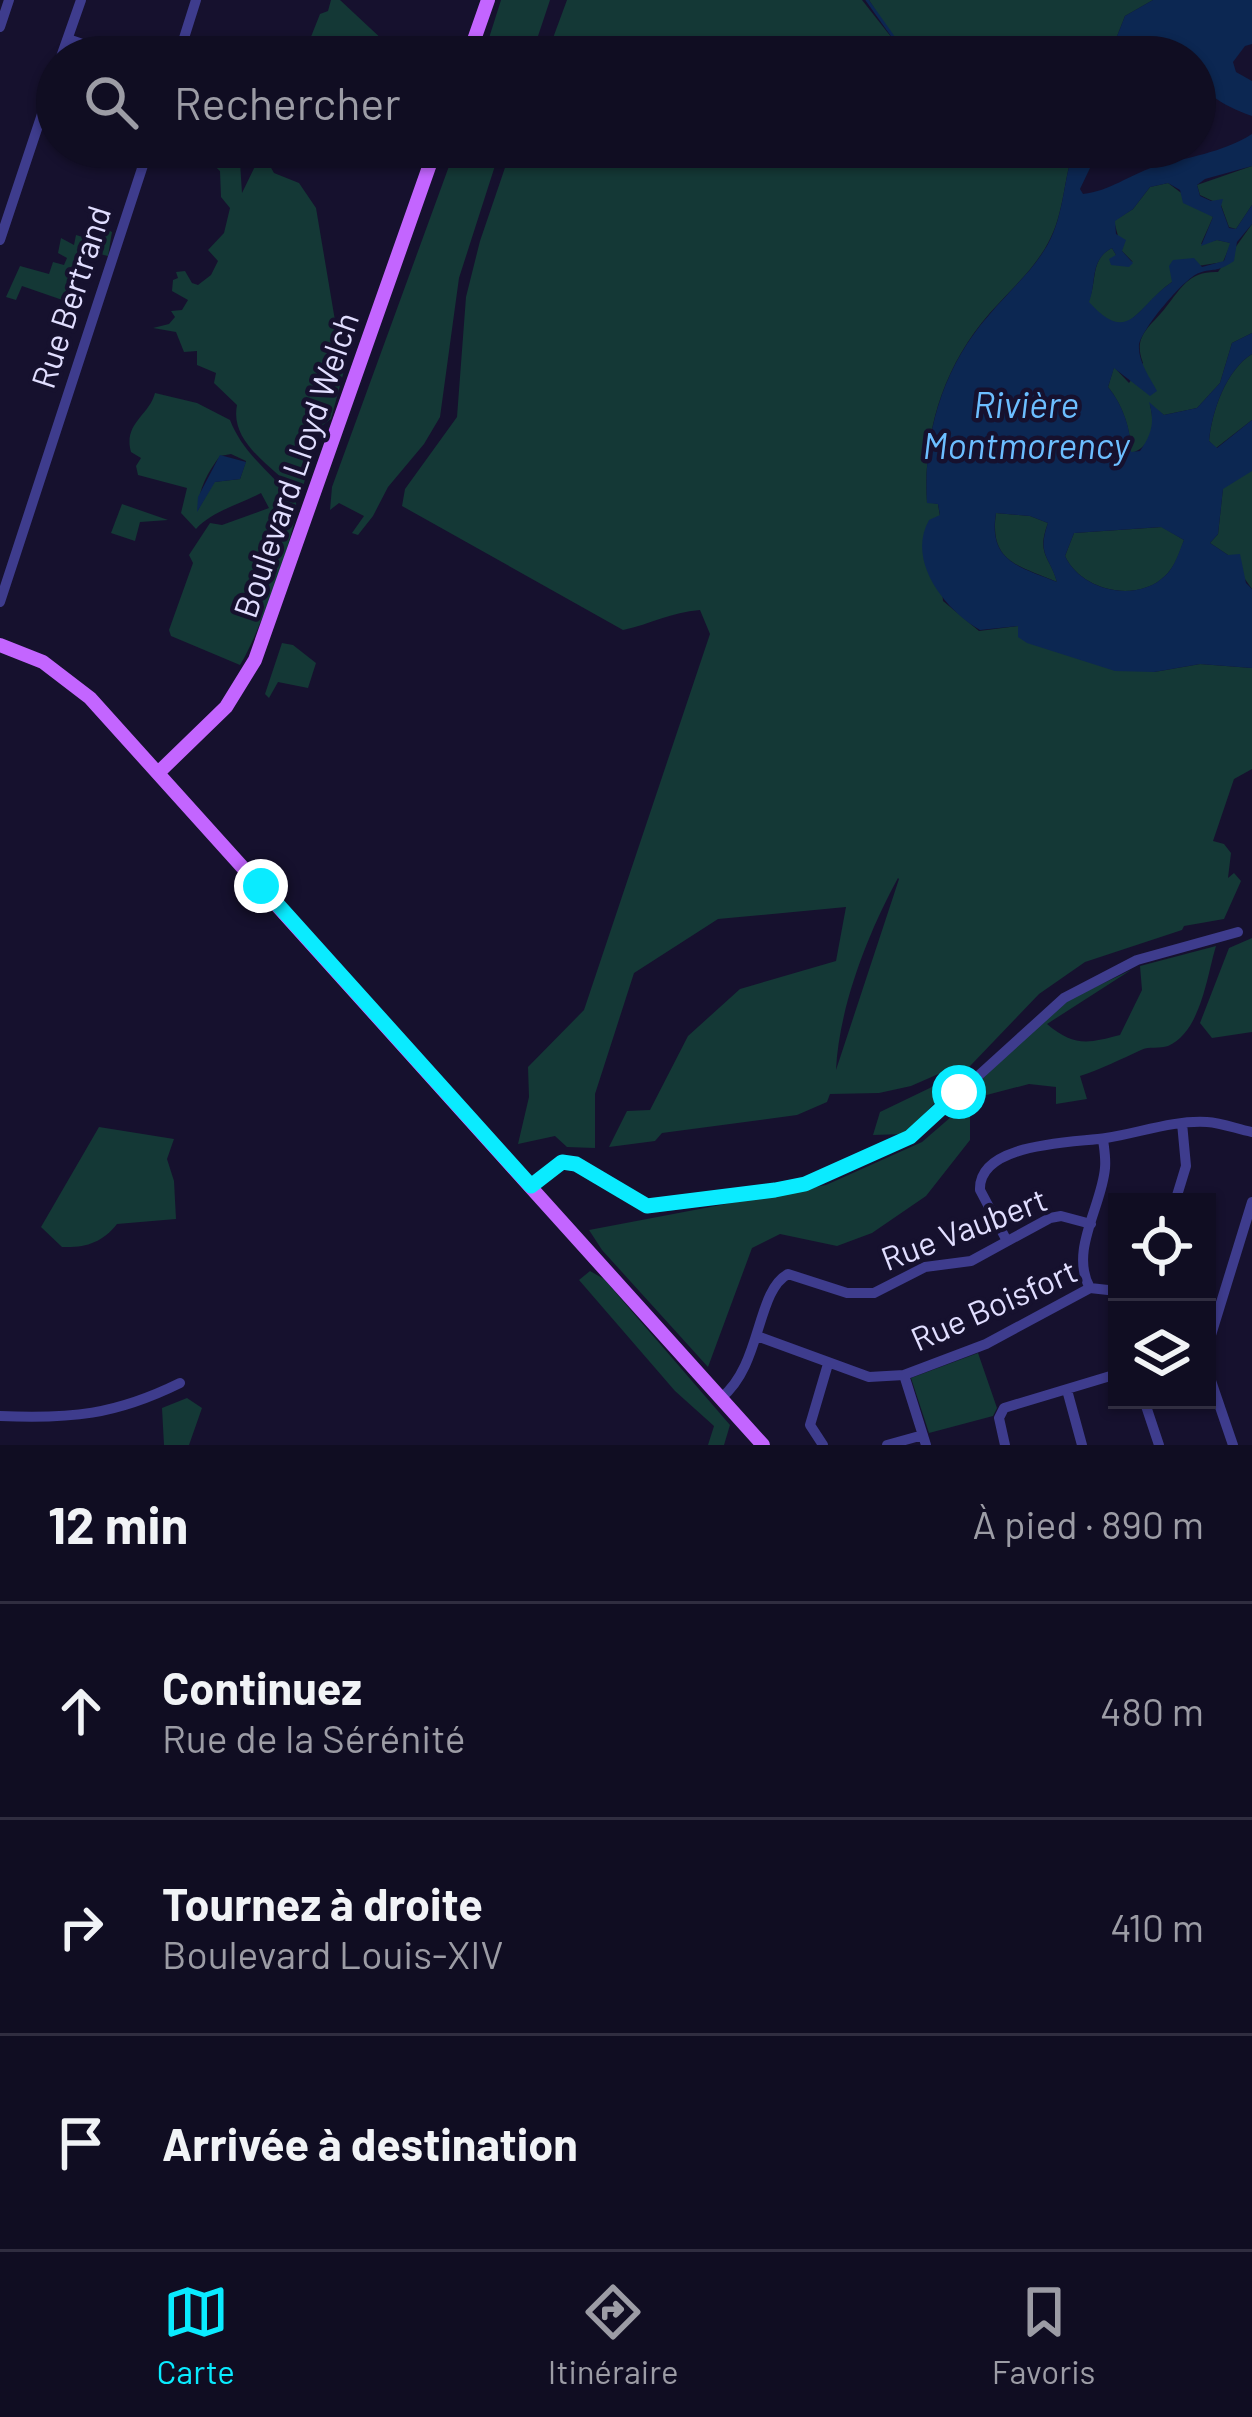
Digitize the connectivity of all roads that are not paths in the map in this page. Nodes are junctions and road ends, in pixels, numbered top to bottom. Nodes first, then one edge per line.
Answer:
1 (9, 0) edge
2 (81, 0) edge
3 (195, 0) edge
4 (488, 0) edge
5 (0, 27) edge
6 (69, 36) edge
7 (184, 36) edge
8 (475, 36) edge
9 (36, 133) edge
10 (141, 168) edge
11 (429, 168) edge
12 (0, 240) edge
13 (0, 602) edge
14 (0, 645) edge
15 (158, 772) junction
16 (1238, 932) dead end
17 (1182, 1123) junction
18 (1252, 1132) edge
19 (1103, 1139) junction
20 (531, 1186) junction
21 (1178, 1193) edge
22 (1251, 1208) edge
23 (1091, 1224) junction
24 (1007, 1241) junction
25 (1090, 1288) junction
26 (1108, 1290) edge
27 (1216, 1319) edge
28 (757, 1336) junction
29 (828, 1364) junction
30 (904, 1375) junction
31 (1108, 1377) edge
32 (180, 1383) dead end
33 (1066, 1390) junction
34 (1216, 1395) edge
35 (721, 1398) junction
36 (1147, 1409) edge
37 (0, 1416) edge
38 (925, 1440) edge
39 (763, 1445) edge
40 (823, 1445) edge
41 (886, 1445) edge
42 (1005, 1445) edge
43 (1082, 1445) edge
44 (1159, 1445) edge
45 (1233, 1445) edge

1 - 5 street
2 - 6 street
3 - 7 street
4 - 8 main road
9 - 12 street
10 - 13 street, Rue Bertrand
11 - 15 main road, Boulevard Lloyd Welch
14 - 15 main road
15 - 20 main road
16 - 20 street
17 - 18 street
17 - 19 street
17 - 21 street
19 - 23 street
19 - 24 street
20 - 35 main road
22 - 27 street
23 - 24 street, Rue Vaubert
23 - 25 street
24 - 28 street, Rue Vaubert
25 - 26 street, Rue Boisfort
25 - 30 street, Rue Boisfort
28 - 29 street, Rue Boisfort
28 - 35 street, Rue Vaubert
29 - 30 street, Rue Boisfort
29 - 40 street
30 - 38 street
31 - 33 street
32 - 37 street
33 - 42 street
33 - 43 street
34 - 45 street
35 - 39 main road
36 - 44 street
38 - 41 street

